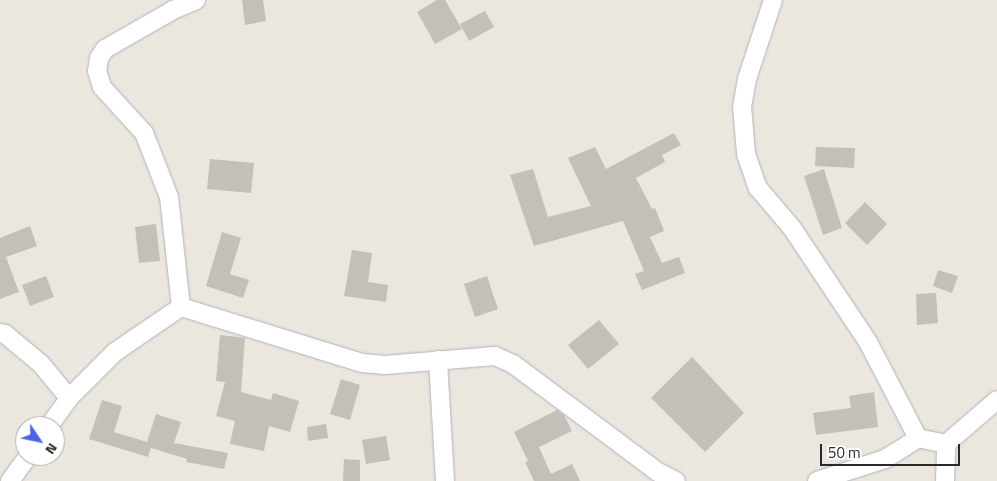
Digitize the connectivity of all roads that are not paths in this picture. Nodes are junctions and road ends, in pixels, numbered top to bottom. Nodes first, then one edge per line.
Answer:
1 (196, 0) edge
2 (773, 0) edge
3 (181, 307) junction
4 (0, 332) edge
5 (438, 360) junction
6 (69, 398) junction
7 (997, 400) edge
8 (56, 416) edge
9 (918, 438) junction
10 (946, 444) junction
11 (21, 466) edge
12 (10, 481) edge
13 (445, 481) edge
14 (676, 481) edge
15 (817, 481) edge
16 (944, 481) edge

1 - 3 street
2 - 9 street
3 - 5 street
3 - 6 street
4 - 6 street
5 - 13 street
5 - 14 street
6 - 8 street
7 - 10 street
9 - 10 street
9 - 15 street
10 - 16 street
11 - 12 street

